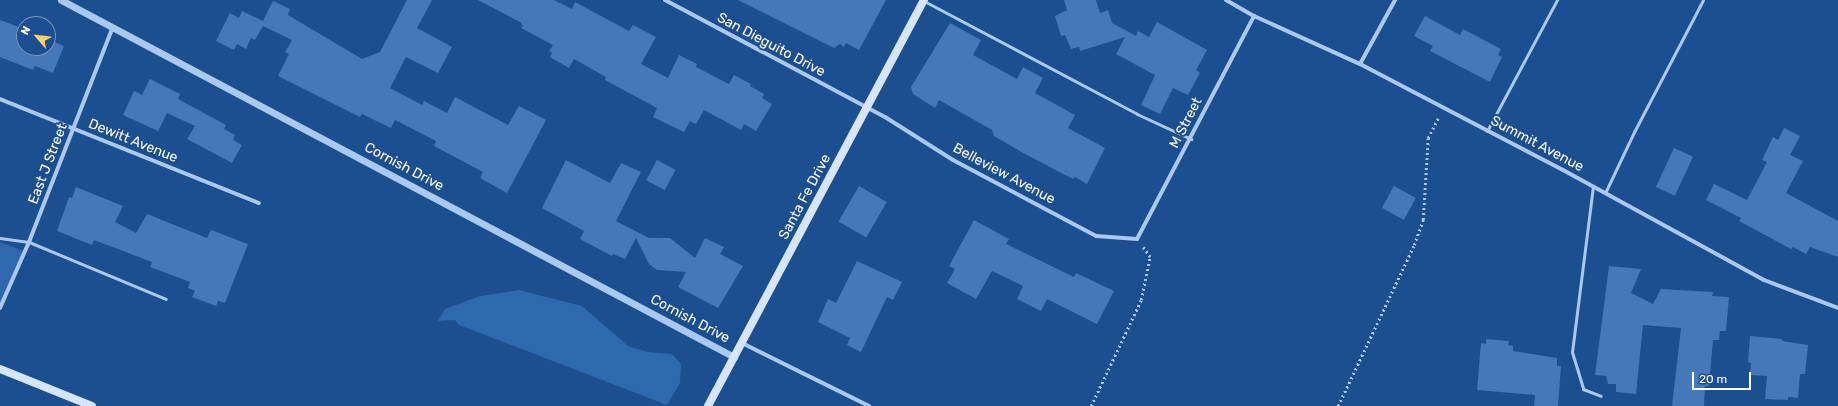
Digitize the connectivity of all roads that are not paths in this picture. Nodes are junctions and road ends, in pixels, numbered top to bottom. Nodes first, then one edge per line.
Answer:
1 (61, 0) edge
2 (665, 0) edge
3 (924, 0) edge
4 (1226, 0) edge
5 (1395, 0) edge
6 (1557, 0) edge
7 (1703, 0) edge
8 (1254, 16) junction
9 (113, 27) junction
10 (1360, 64) junction
11 (0, 99) edge
12 (867, 108) junction
13 (73, 128) junction
14 (1487, 131) junction
15 (1191, 139) junction
16 (1593, 186) junction
17 (1605, 193) junction
18 (259, 203) dead end
19 (0, 238) edge
20 (1138, 239) joint
21 (29, 242) junction
22 (166, 299) dead end
23 (0, 308) edge
24 (1838, 308) edge
25 (741, 343) junction
26 (734, 357) junction
27 (0, 369) edge
28 (1601, 396) dead end
29 (92, 406) edge
30 (708, 406) edge
31 (868, 406) edge

1 - 9 street, Cornish Drive
2 - 12 street, San Dieguito Drive
3 - 12 main road, Santa Fe Drive
3 - 15 lane
4 - 8 street, Summit Avenue
5 - 10 street
6 - 14 lane
7 - 17 lane
8 - 10 street, Summit Avenue
8 - 15 street, M Street
9 - 13 street, East J Street
9 - 26 street, Cornish Drive
10 - 14 street, Summit Avenue
11 - 13 street, Dewitt Avenue
12 - 20 street, Belleview Avenue
12 - 25 main road, Santa Fe Drive
13 - 18 street, Dewitt Avenue
13 - 21 street, East J Street
14 - 16 street, Summit Avenue
15 - 20 street, M Street
16 - 17 street, Summit Avenue
16 - 28 lane
17 - 24 street, Summit Avenue
19 - 21 lane
21 - 22 lane
21 - 23 street, East J Street
25 - 26 main road, Santa Fe Drive
25 - 31 street, Cornish Drive
26 - 30 main road, Santa Fe Drive
27 - 29 main road

